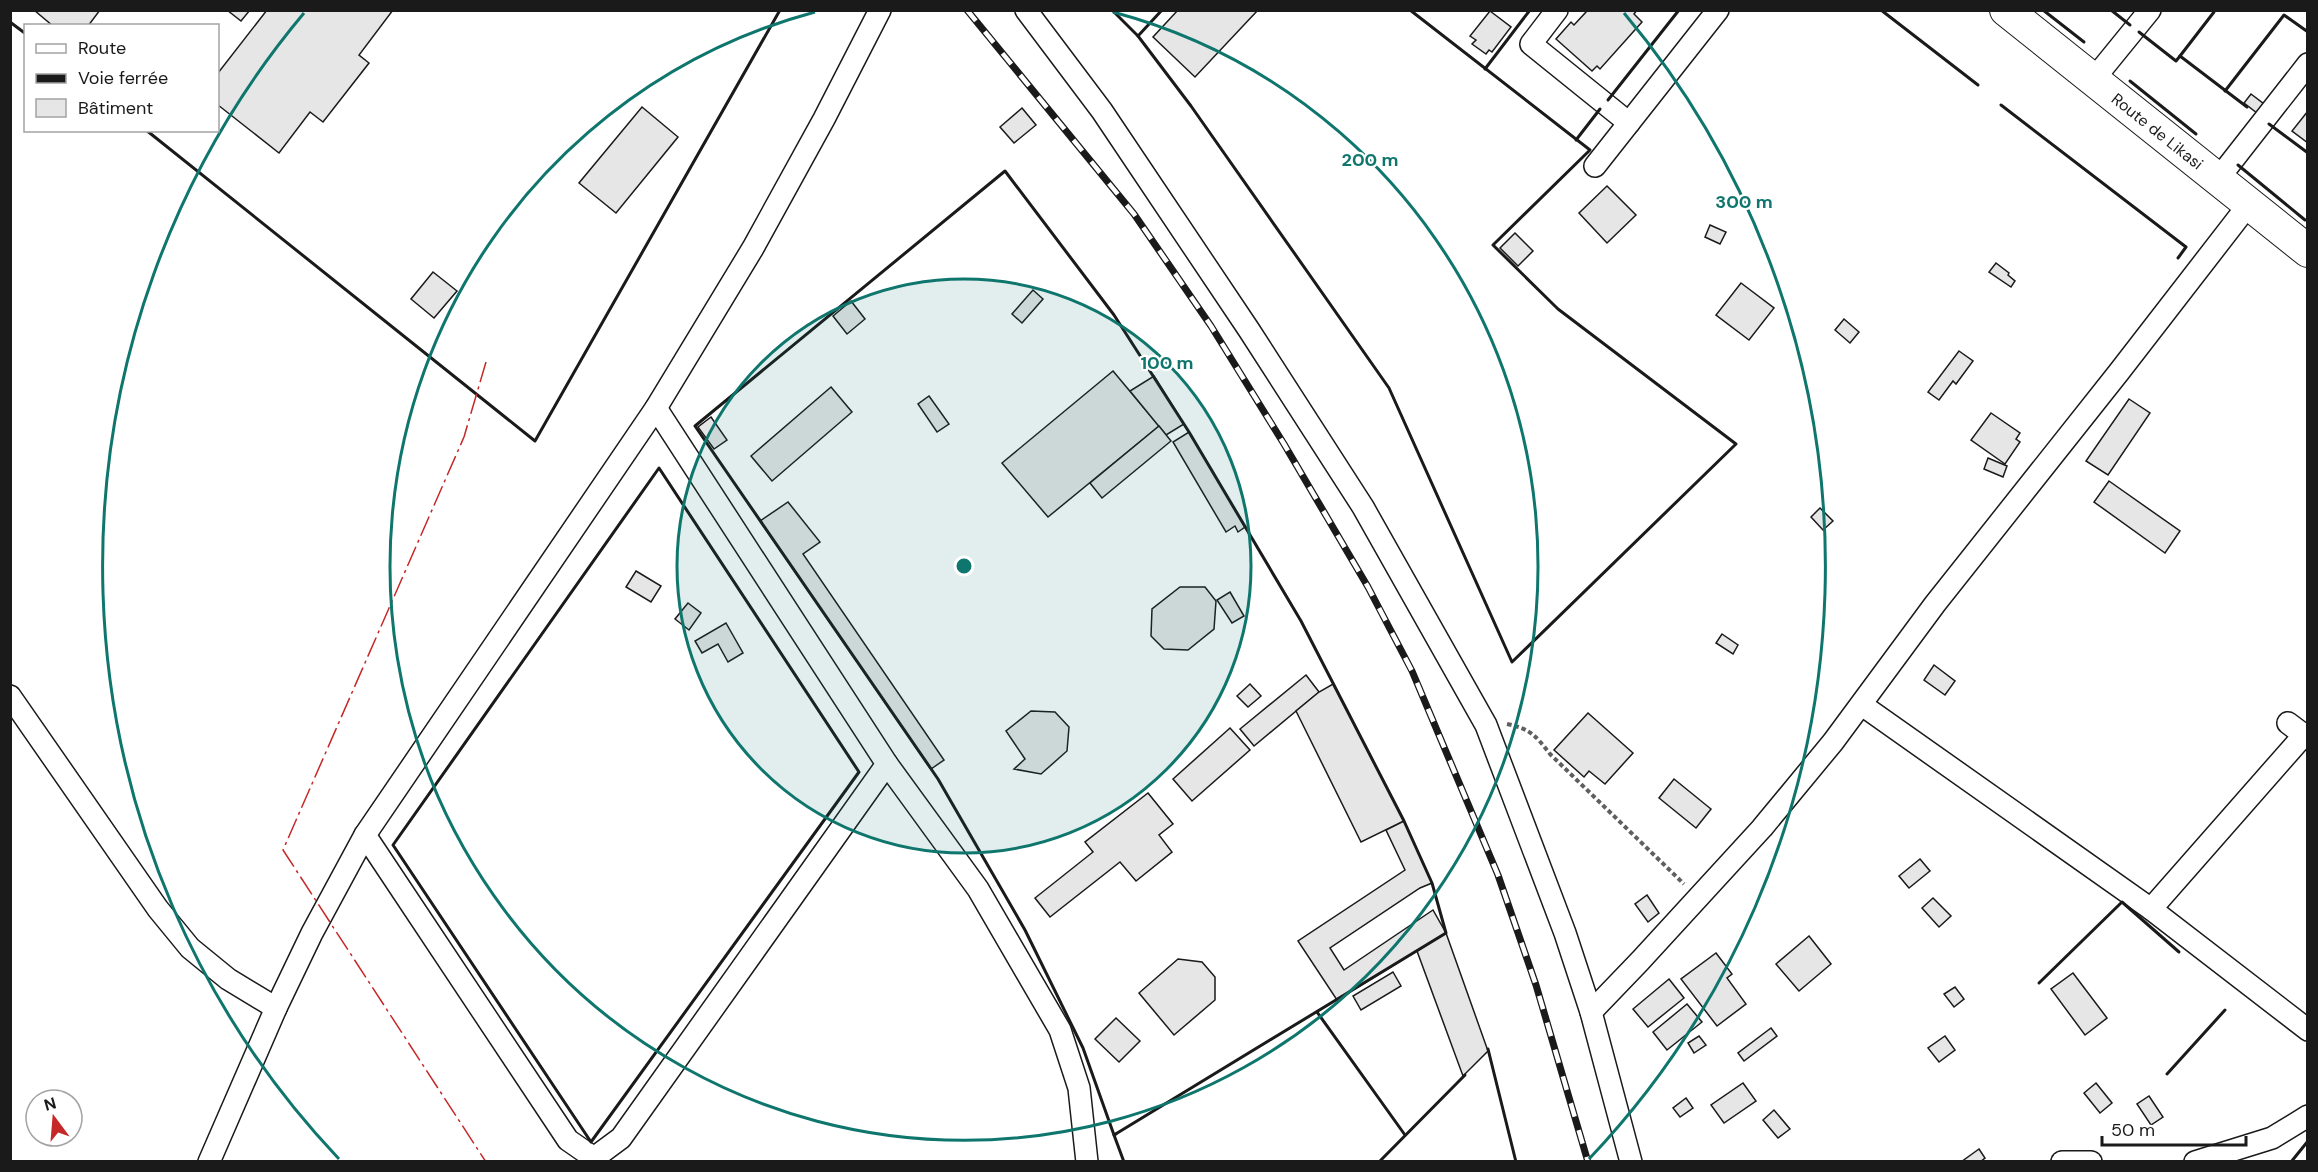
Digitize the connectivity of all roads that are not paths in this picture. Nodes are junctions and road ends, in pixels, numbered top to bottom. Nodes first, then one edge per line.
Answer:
1 (880, 10) edge
2 (1026, 10) edge
3 (1557, 10) edge
4 (1718, 10) edge
5 (2006, 10) edge
6 (2150, 10) edge
7 (2307, 64) edge
8 (2093, 80) junction
9 (1629, 123) junction
10 (1594, 166) dead end
11 (2218, 179) junction
12 (2249, 204) junction
13 (2307, 251) edge
14 (656, 408) junction
15 (10, 696) edge
16 (1862, 705) junction
17 (2300, 732) edge
18 (886, 764) junction
19 (365, 835) junction
20 (2151, 909) junction
21 (276, 1008) junction
22 (1591, 1012) junction
23 (2307, 1030) edge
24 (2307, 1116) edge
25 (209, 1161) edge
26 (1087, 1161) edge
27 (1631, 1161) edge
28 (2061, 1161) edge
29 (2091, 1161) edge
30 (2195, 1161) edge

1 - 14 street
2 - 22 street
3 - 9 street
4 - 9 street
5 - 8 highway, Route de Likasi
6 - 8 street
7 - 11 street
8 - 11 highway, Route de Likasi
9 - 10 street
11 - 12 highway, Route de Likasi
12 - 13 highway, Route de Likasi
12 - 16 street
14 - 18 street
14 - 19 street
15 - 21 street
16 - 20 street
16 - 22 street
17 - 20 street
18 - 19 street
18 - 26 street
19 - 21 street
20 - 23 street
21 - 25 street
22 - 27 street
24 - 30 street
28 - 29 street

